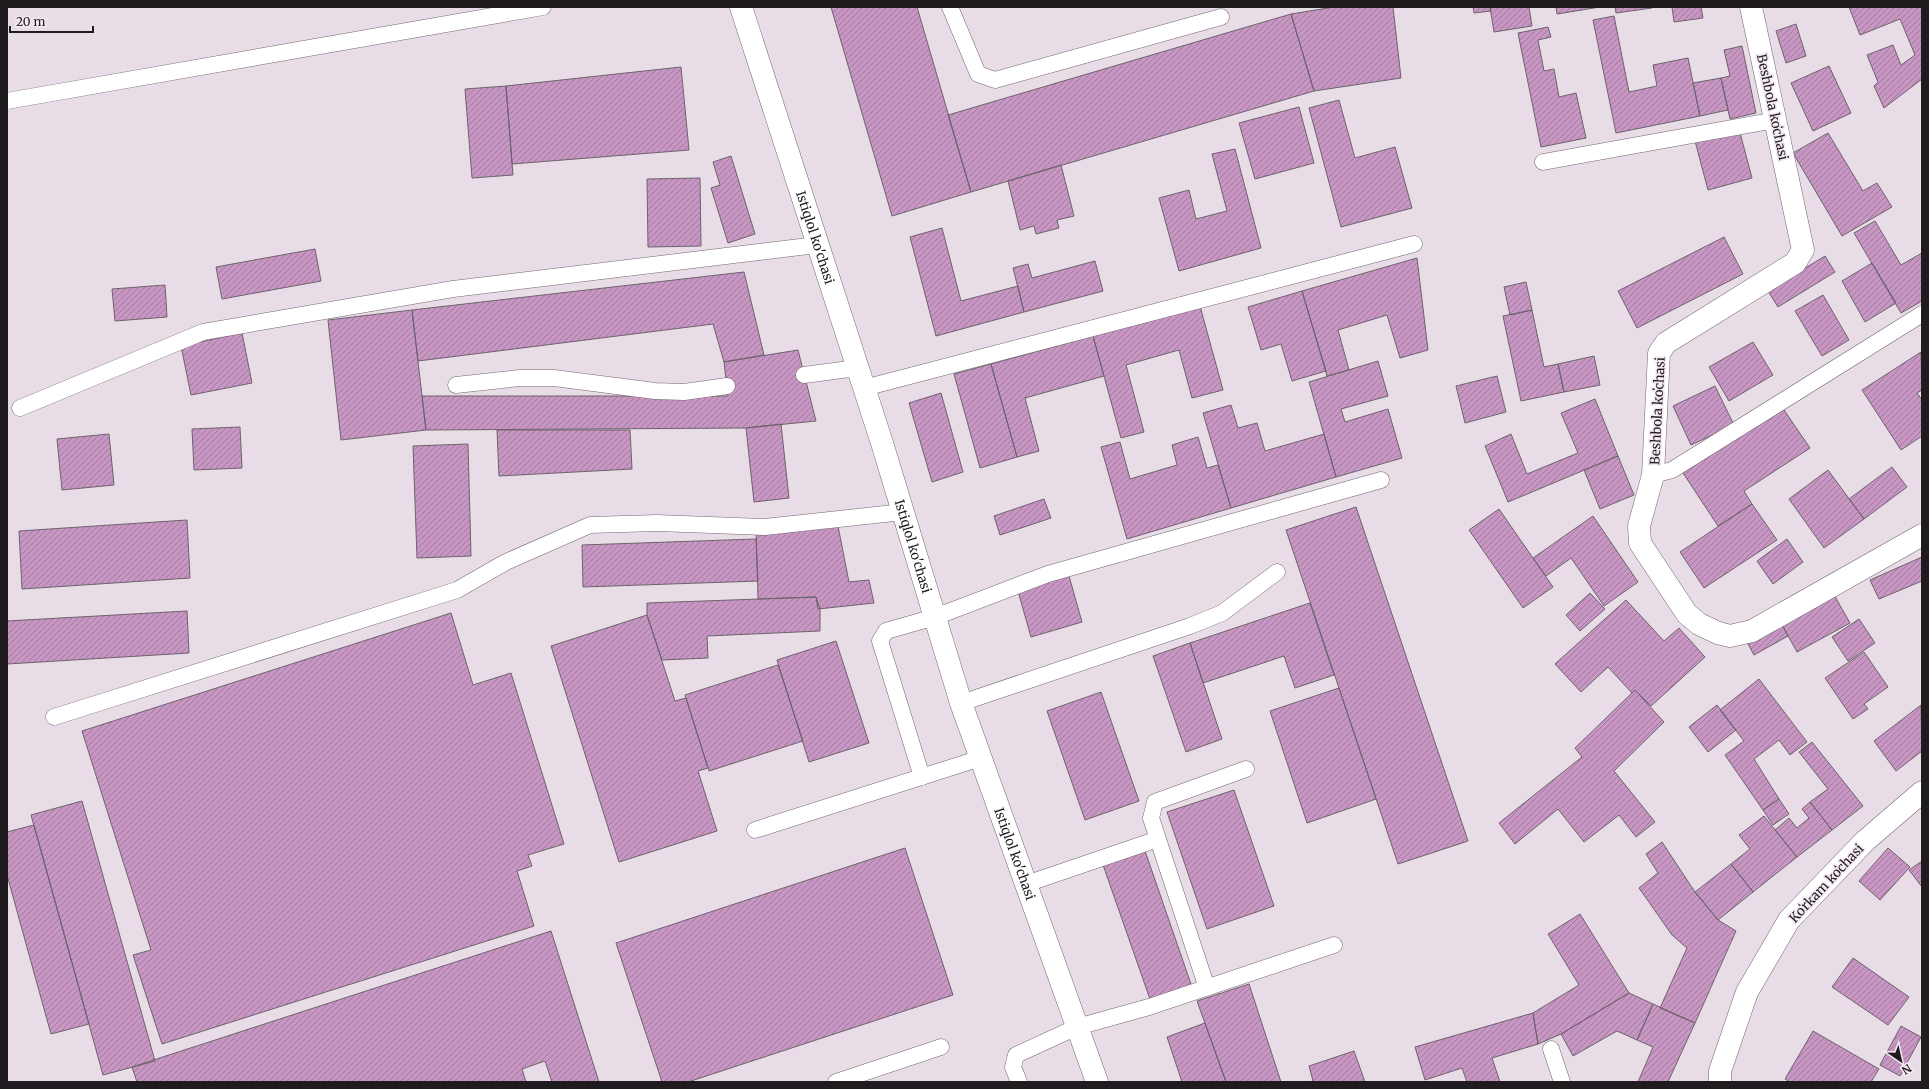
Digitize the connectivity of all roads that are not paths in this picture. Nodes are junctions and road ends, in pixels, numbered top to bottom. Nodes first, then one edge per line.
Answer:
1 (543, 7) edge
2 (741, 7) edge
3 (950, 7) edge
4 (1752, 7) edge
5 (1221, 17) dead end
6 (7, 102) edge
7 (1776, 120) junction
8 (1543, 162) dead end
9 (1414, 244) dead end
10 (817, 245) junction
11 (1922, 314) edge
12 (804, 375) dead end
13 (861, 378) junction
14 (456, 385) dead end
15 (727, 386) dead end
16 (20, 408) dead end
17 (1653, 475) junction
18 (1381, 480) dead end
19 (903, 512) junction
20 (1922, 535) edge
21 (1276, 572) dead end
22 (935, 618) junction
23 (961, 703) junction
24 (54, 718) dead end
25 (981, 758) junction
26 (1246, 769) dead end
27 (922, 777) junction
28 (1922, 792) edge
29 (755, 830) dead end
30 (1158, 839) junction
31 (1026, 884) junction
32 (1334, 945) dead end
33 (1207, 988) junction
34 (1077, 1027) junction
35 (941, 1047) dead end
36 (1551, 1049) dead end
37 (836, 1082) edge
38 (1019, 1082) edge
39 (1097, 1082) edge
40 (1562, 1082) edge
41 (1720, 1082) edge

1 - 6 lane
2 - 10 street, Istiqlol ko'chasi
3 - 5 lane
4 - 7 street, Beshbola koʻchasi
7 - 8 lane
7 - 17 street, Beshbola koʻchasi
9 - 13 lane
10 - 13 street, Istiqlol ko'chasi
10 - 16 lane
11 - 17 lane
12 - 13 lane
13 - 19 street, Istiqlol ko'chasi
14 - 15 lane
17 - 20 street, Beshbola koʻchasi
18 - 22 lane
19 - 22 street, Istiqlol ko'chasi
19 - 24 lane
21 - 23 lane
22 - 23 street, Istiqlol ko'chasi
22 - 27 lane
23 - 25 street, Istiqlol ko'chasi
25 - 27 lane
25 - 31 street, Istiqlol ko'chasi
26 - 30 lane
27 - 29 lane
28 - 41 street, Koʻrkam koʻchasi
30 - 31 lane
30 - 33 lane
31 - 34 street, Istiqlol ko'chasi
32 - 33 lane
33 - 34 lane
34 - 38 lane
34 - 39 street, Istiqlol ko'chasi
35 - 37 lane
36 - 40 lane

